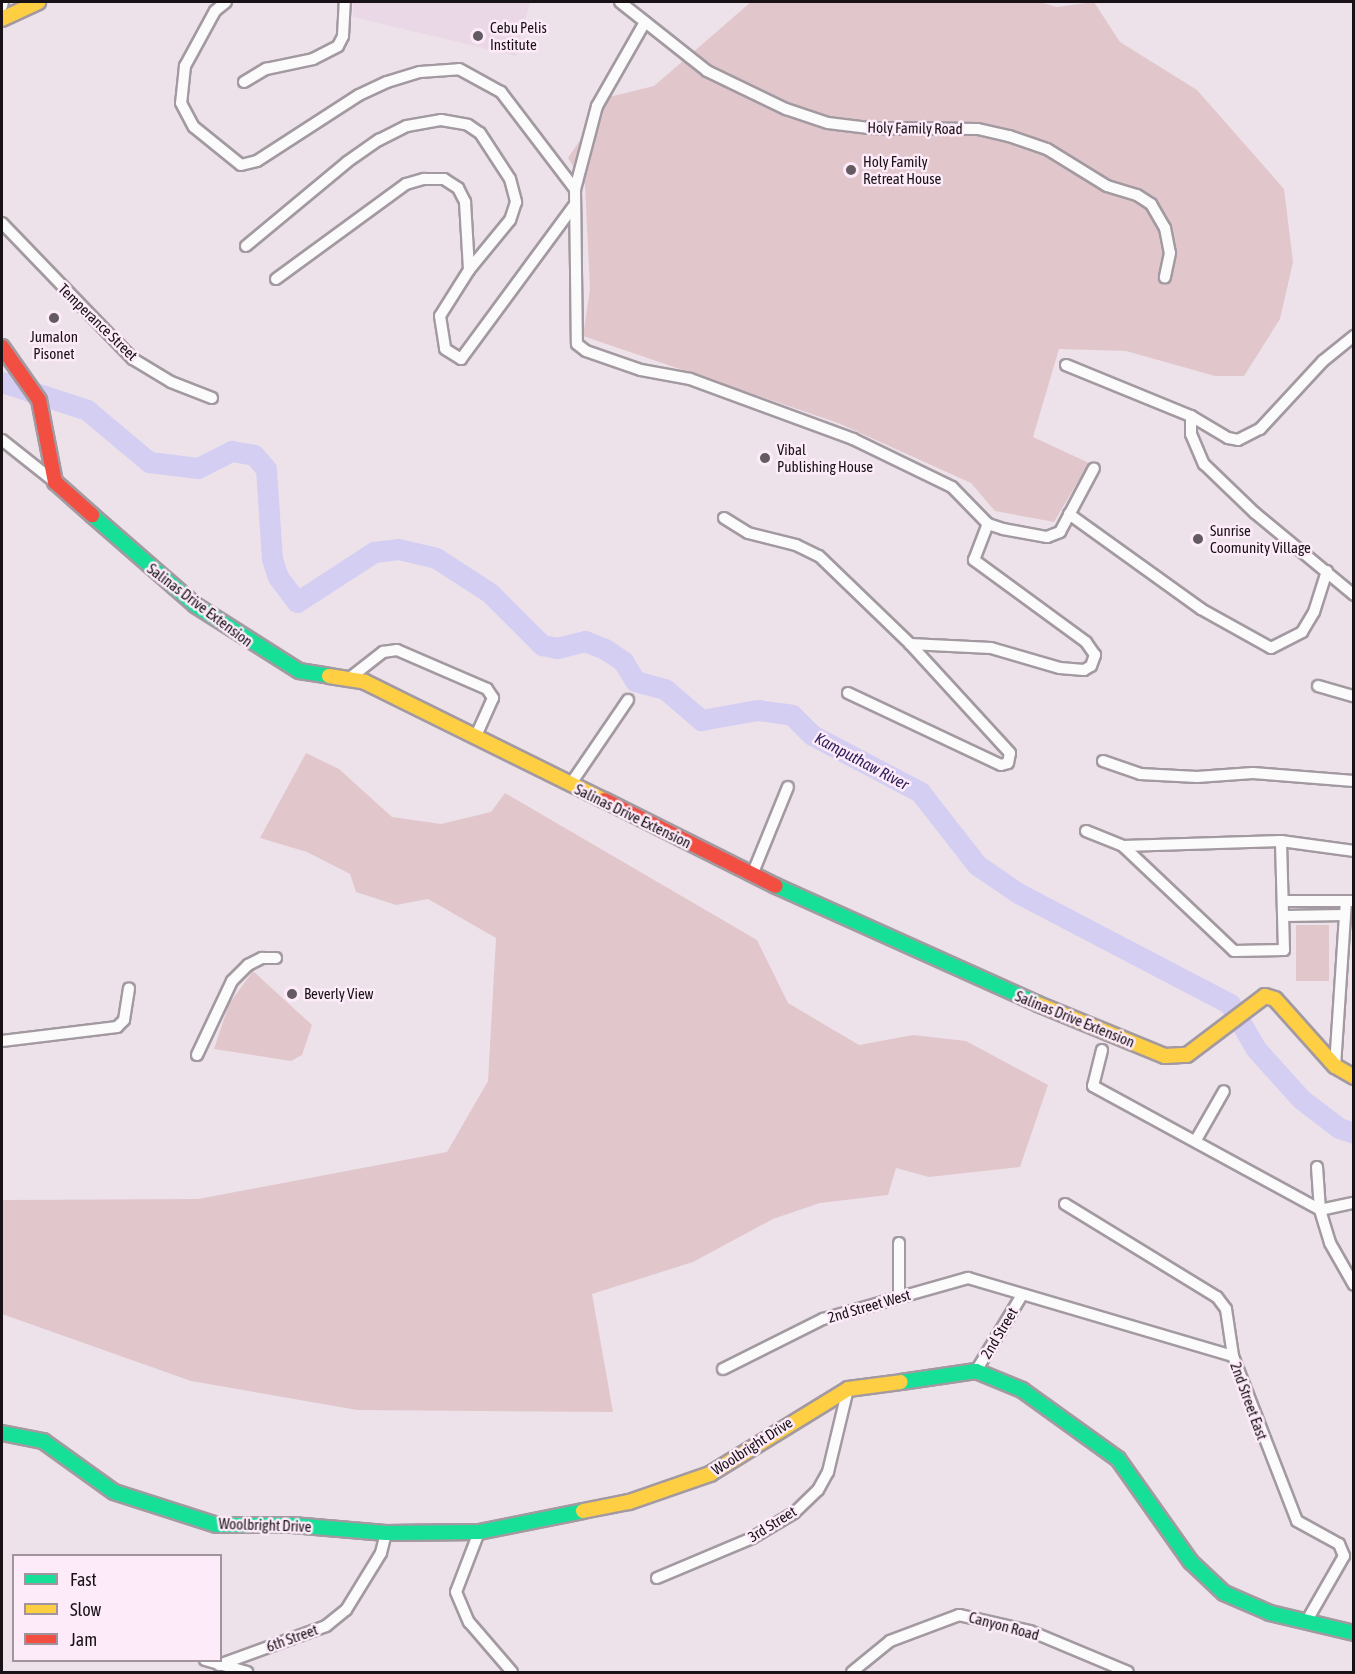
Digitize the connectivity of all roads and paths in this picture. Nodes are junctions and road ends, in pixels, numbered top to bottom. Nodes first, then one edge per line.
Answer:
1 (3, 2) edge
2 (38, 2) edge
3 (226, 2) edge
4 (345, 2) edge
5 (620, 2) edge
6 (2, 6) edge
7 (2, 20) edge
8 (645, 22) junction
9 (244, 82) dead end
10 (575, 189) junction
11 (574, 206) junction
12 (2, 223) edge
13 (246, 246) dead end
14 (469, 270) junction
15 (1166, 277) dead end
16 (276, 279) dead end
17 (1353, 336) edge
18 (2, 347) edge
19 (1066, 365) dead end
20 (212, 398) dead end
21 (1191, 416) junction
22 (2, 440) edge
23 (1094, 468) dead end
24 (55, 482) junction
25 (1069, 514) junction
26 (724, 518) dead end
27 (988, 524) junction
28 (1327, 571) junction
29 (1353, 595) edge
30 (910, 644) junction
31 (351, 677) junction
32 (1318, 686) dead end
33 (849, 693) dead end
34 (1353, 696) edge
35 (628, 700) dead end
36 (475, 738) junction
37 (1103, 761) dead end
38 (1353, 781) edge
39 (570, 785) junction
40 (788, 786) dead end
41 (1086, 831) dead end
42 (1281, 841) junction
43 (1123, 846) junction
44 (1353, 851) edge
45 (752, 875) junction
46 (1350, 901) edge
47 (1284, 902) junction
48 (1345, 915) junction
49 (1284, 916) junction
50 (276, 958) dead end
51 (129, 988) dead end
52 (2, 1041) edge
53 (1102, 1050) dead end
54 (197, 1055) dead end
55 (1335, 1065) junction
56 (1353, 1077) edge
57 (1224, 1092) dead end
58 (1196, 1140) junction
59 (1317, 1167) dead end
60 (1353, 1203) edge
61 (1065, 1204) dead end
62 (1320, 1210) junction
63 (899, 1243) dead end
64 (1353, 1284) edge
65 (1022, 1295) junction
66 (899, 1296) junction
67 (1233, 1356) junction
68 (723, 1369) dead end
69 (975, 1371) junction
70 (848, 1389) junction
71 (2, 1433) edge
72 (479, 1532) junction
73 (386, 1533) junction
74 (657, 1578) dead end
75 (1306, 1622) junction
76 (1353, 1633) edge
77 (211, 1662) edge
78 (219, 1665) junction
79 (247, 1672) edge
80 (512, 1672) edge
81 (852, 1672) edge
82 (1128, 1672) edge

1 - 6 street
2 - 7 street
3 - 10 street
4 - 9 street
5 - 8 street, Holy Family Road
8 - 10 street
8 - 15 street, Holy Family Road
10 - 11 street
11 - 14 street
11 - 27 street
12 - 20 street, Temperance Street
13 - 14 street
14 - 16 street
17 - 21 street
18 - 24 street
19 - 21 street
21 - 28 street
22 - 24 street
23 - 25 street
24 - 31 street, Salinas Drive Extension
25 - 27 street
25 - 28 street
26 - 30 street
27 - 30 street
28 - 29 street
30 - 33 street
31 - 36 street, Salinas Drive Extension
31 - 36 street
32 - 34 street
35 - 39 street
36 - 39 street, Salinas Drive Extension
37 - 38 street
39 - 45 street, Salinas Drive Extension
40 - 45 street
41 - 43 street
42 - 43 street
42 - 44 street
42 - 47 street
43 - 49 street
45 - 55 street, Salinas Drive Extension
46 - 47 street
46 - 48 street
47 - 49 street
48 - 49 street
48 - 55 street
50 - 54 street
51 - 52 street
53 - 58 street
55 - 56 street, Salinas Drive Extension
57 - 58 street
58 - 62 street
59 - 62 street
60 - 62 street
61 - 67 street
62 - 64 street
63 - 66 street
65 - 66 street, 2nd Street West
65 - 67 street, 2nd Street East
65 - 69 street, 2nd Street
66 - 68 street, 2nd Street West
67 - 75 street, 2nd Street East
69 - 70 street, Woolbright Drive
69 - 75 street
70 - 72 street, Woolbright Drive
70 - 74 street, 3rd Street
71 - 73 street, Woolbright Drive
72 - 73 street, Woolbright Drive
72 - 80 street
73 - 78 street, 6th Street
75 - 76 street
77 - 78 street
78 - 79 street
81 - 82 street, Canyon Road

